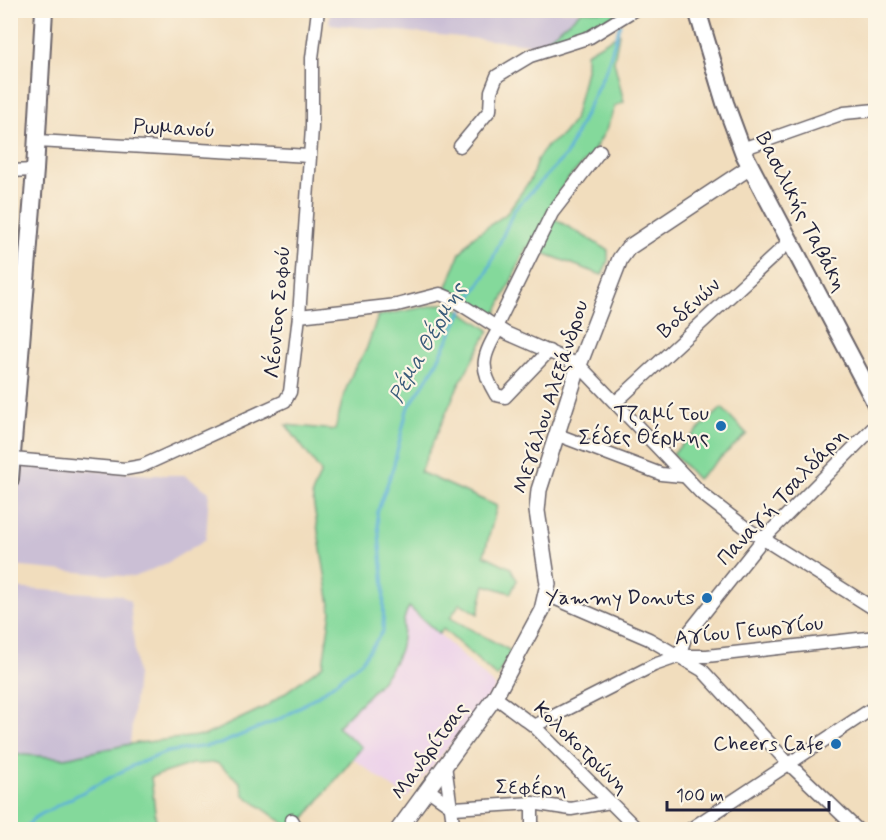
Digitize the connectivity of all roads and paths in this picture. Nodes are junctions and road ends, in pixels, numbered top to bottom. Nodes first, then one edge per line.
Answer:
1 (44, 10) edge
2 (318, 10) edge
3 (697, 10) edge
4 (706, 10) edge
5 (632, 12) edge
6 (704, 33) junction
7 (876, 110) edge
8 (37, 141) junction
9 (460, 146) dead end
10 (742, 148) junction
11 (600, 151) dead end
12 (309, 156) junction
13 (750, 167) junction
14 (35, 170) junction
15 (10, 171) edge
16 (789, 242) junction
17 (299, 316) junction
18 (497, 328) junction
19 (549, 351) junction
20 (579, 365) junction
21 (616, 402) junction
22 (876, 404) edge
23 (876, 425) edge
24 (558, 435) junction
25 (13, 459) junction
26 (682, 476) junction
27 (10, 479) edge
28 (763, 539) junction
29 (547, 595) junction
30 (876, 610) edge
31 (876, 637) edge
32 (680, 656) junction
33 (495, 698) junction
34 (876, 706) edge
35 (534, 726) junction
36 (788, 763) junction
37 (445, 765) junction
38 (427, 789) junction
39 (610, 802) junction
40 (532, 803) junction
41 (451, 806) junction
42 (398, 830) edge
43 (454, 830) edge
44 (532, 830) edge
45 (638, 830) edge
46 (689, 830) edge
47 (858, 830) edge

1 - 8 main road
2 - 12 street, Λέοντος Σοφού
3 - 6 main road, Βασιλικής Ταβάκη
4 - 6 main road, Βασιλικής Ταβάκη
5 - 9 street
6 - 10 main road, Βασιλικής Ταβάκη
7 - 10 street
8 - 12 street, Ρωμανού
8 - 14 main road
10 - 13 main road, Βασιλικής Ταβάκη
11 - 18 street
12 - 17 street, Λέοντος Σοφού
13 - 16 main road, Βασιλικής Ταβάκη
13 - 20 street, Μεγάλου Αλεξάνδρου
14 - 15 street
14 - 25 main road
16 - 21 street, Βοδενών
16 - 22 main road, Βασιλικής Ταβάκη
17 - 18 street
17 - 25 street, Λέοντος Σοφού
18 - 19 street
18 - 19 street
19 - 20 street
20 - 21 street
20 - 24 street, Μεγάλου Αλεξάνδρου
21 - 26 street
23 - 28 street, Παναγή Τσαλδάρη
24 - 26 street
24 - 29 street, Μεγάλου Αλεξάνδρου
25 - 27 main road
26 - 28 street
28 - 30 street
28 - 32 street, Παναγή Τσαλδάρη
29 - 32 street
29 - 33 street, Μεγάλου Αλεξάνδρου
31 - 32 street, Αγίου Γεωργίου
32 - 35 street, Αγίου Γεωργίου
32 - 36 street
33 - 35 street, Κολοκοτρώνη
33 - 37 street, Μανδρίτσας
34 - 36 street
35 - 39 street, Κολοκοτρώνη
36 - 46 street
36 - 47 street
37 - 38 street, Μανδρίτσας
37 - 41 street
38 - 41 street
38 - 42 street, Μανδρίτσας
39 - 40 street, Σεφέρη
39 - 45 street, Κολοκοτρώνη
40 - 41 street, Σεφέρη
40 - 44 street
41 - 43 street

